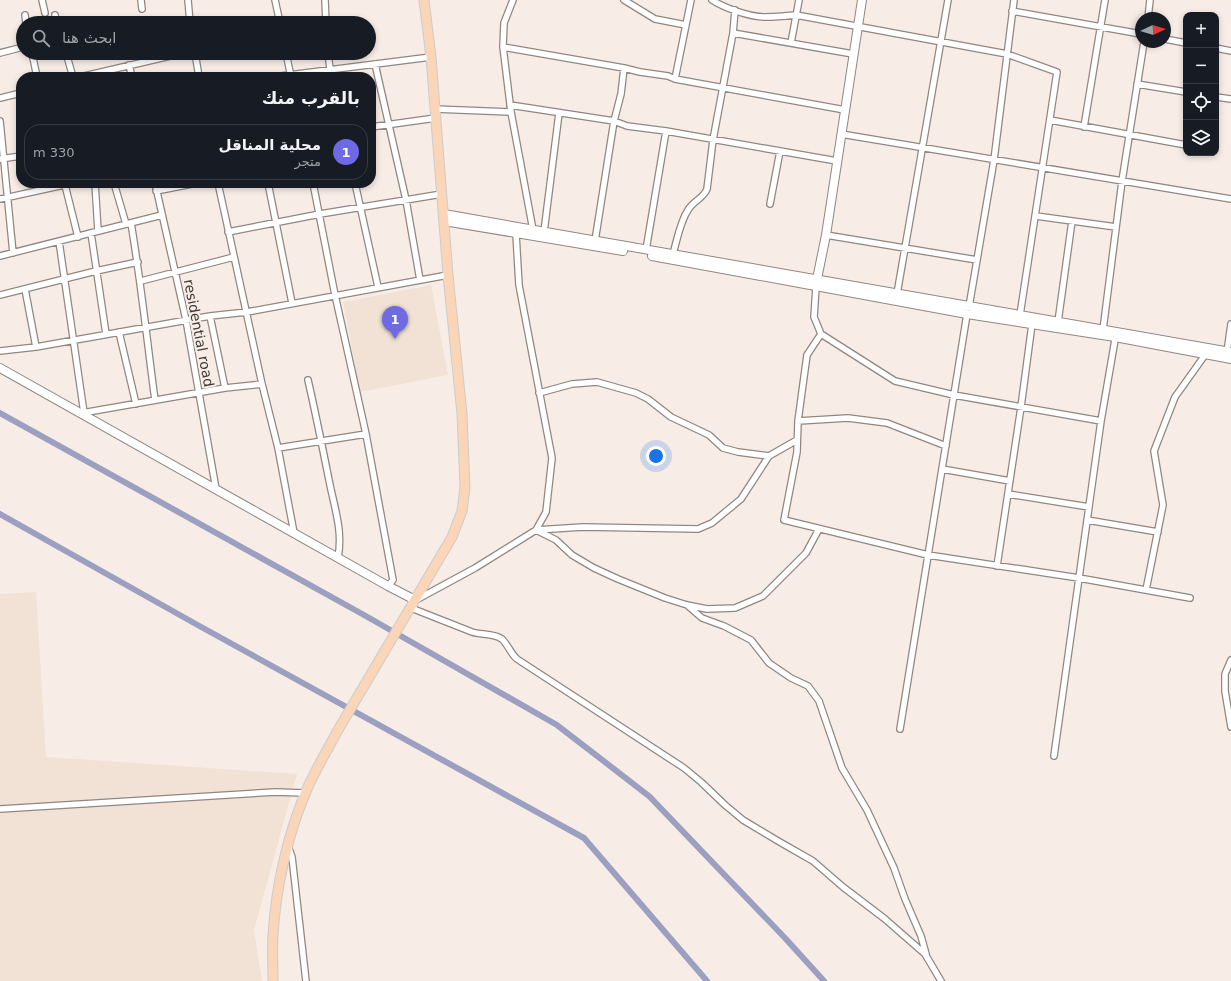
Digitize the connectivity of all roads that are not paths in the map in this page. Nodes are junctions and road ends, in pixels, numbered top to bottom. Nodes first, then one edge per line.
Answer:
1 (42, 0) edge
2 (141, 0) edge
3 (275, 0) edge
4 (325, 0) edge
5 (424, 0) edge
6 (513, 0) edge
7 (624, 0) edge
8 (691, 0) edge
9 (712, 0) edge
10 (799, 0) edge
11 (862, 0) edge
12 (948, 0) edge
13 (1014, 0) edge
14 (1105, 0) edge
15 (1150, 0) edge
16 (633, 2) edge
17 (188, 3) edge
18 (142, 9) dead end
19 (735, 10) junction
20 (1012, 11) junction
21 (1149, 12) edge
22 (45, 14) dead end
23 (796, 15) junction
24 (189, 16) edge
25 (278, 16) edge
26 (326, 16) edge
27 (686, 25) junction
28 (858, 25) junction
29 (1101, 27) junction
30 (733, 33) junction
31 (1135, 33) edge
32 (1171, 40) edge
33 (941, 42) junction
34 (1183, 42) edge
35 (791, 43) junction
36 (504, 47) junction
37 (1143, 48) edge
38 (16, 49) edge
39 (1219, 49) edge
40 (1231, 51) edge
41 (0, 52) edge
42 (853, 54) junction
43 (1007, 54) junction
44 (431, 57) junction
45 (33, 60) edge
46 (68, 60) edge
47 (152, 60) edge
48 (196, 60) edge
49 (288, 60) edge
50 (328, 60) edge
51 (375, 64) junction
52 (129, 65) junction
53 (624, 68) junction
54 (329, 69) junction
55 (36, 72) edge
56 (72, 72) edge
57 (100, 72) edge
58 (131, 72) edge
59 (198, 72) edge
60 (290, 72) edge
61 (313, 72) edge
62 (330, 72) edge
63 (676, 79) junction
64 (1137, 84) junction
65 (722, 87) junction
66 (1183, 92) edge
67 (16, 94) edge
68 (1219, 97) edge
69 (0, 98) edge
70 (1231, 99) edge
71 (510, 105) junction
72 (845, 110) junction
73 (511, 112) junction
74 (559, 112) junction
75 (435, 114) junction
76 (1050, 120) junction
77 (0, 121) edge
78 (614, 121) junction
79 (389, 124) junction
80 (376, 126) edge
81 (1084, 127) junction
82 (666, 131) junction
83 (841, 134) junction
84 (1129, 135) junction
85 (713, 140) junction
86 (1183, 144) edge
87 (922, 148) junction
88 (780, 150) junction
89 (16, 157) edge
90 (2, 159) edge
91 (994, 160) junction
92 (837, 161) junction
93 (1043, 168) junction
94 (1122, 181) junction
95 (48, 188) edge
96 (63, 188) edge
97 (96, 188) edge
98 (116, 188) edge
99 (156, 188) edge
100 (171, 188) edge
101 (219, 188) edge
102 (269, 188) edge
103 (314, 188) edge
104 (356, 188) edge
105 (156, 191) junction
106 (442, 194) junction
107 (8, 197) junction
108 (0, 199) edge
109 (1231, 199) edge
110 (406, 200) junction
111 (770, 204) dead end
112 (360, 207) junction
113 (320, 214) junction
114 (162, 215) junction
115 (1036, 216) junction
116 (444, 217) junction
117 (1072, 221) junction
118 (129, 223) junction
119 (276, 223) junction
120 (1116, 227) junction
121 (533, 230) junction
122 (98, 231) junction
123 (228, 232) junction
124 (544, 232) junction
125 (91, 233) junction
126 (516, 234) junction
127 (826, 235) junction
128 (78, 237) junction
129 (596, 241) junction
130 (59, 242) junction
131 (904, 248) junction
132 (646, 250) junction
133 (13, 253) junction
134 (673, 254) junction
135 (0, 256) edge
136 (234, 257) junction
137 (977, 260) junction
138 (138, 262) junction
139 (96, 271) junction
140 (175, 272) junction
141 (448, 275) junction
142 (65, 278) junction
143 (420, 280) junction
144 (141, 281) junction
145 (816, 283) junction
146 (378, 287) junction
147 (25, 289) junction
148 (897, 294) junction
149 (0, 295) edge
150 (335, 295) junction
151 (292, 303) junction
152 (968, 310) junction
153 (247, 312) junction
154 (1020, 315) junction
155 (210, 316) junction
156 (186, 320) junction
157 (1058, 322) junction
158 (1032, 324) junction
159 (1231, 324) edge
160 (145, 328) junction
161 (1103, 330) junction
162 (119, 332) junction
163 (106, 334) junction
164 (821, 334) junction
165 (1116, 335) junction
166 (73, 340) junction
167 (36, 347) junction
168 (0, 351) edge
169 (1229, 352) edge
170 (1205, 355) junction
171 (1231, 359) edge
172 (0, 368) edge
173 (308, 380) dead end
174 (262, 384) junction
175 (225, 388) junction
176 (198, 392) junction
177 (539, 393) junction
178 (954, 396) junction
179 (155, 400) junction
180 (136, 404) junction
181 (1021, 407) junction
182 (83, 413) junction
183 (798, 421) junction
184 (1101, 422) junction
185 (366, 434) junction
186 (797, 440) junction
187 (322, 441) junction
188 (946, 446) junction
189 (278, 448) junction
190 (769, 456) junction
191 (942, 470) junction
192 (1010, 481) junction
193 (216, 489) junction
194 (1008, 494) junction
195 (1089, 506) junction
196 (1087, 520) junction
197 (819, 529) junction
198 (536, 530) junction
199 (1158, 532) junction
200 (294, 533) junction
201 (928, 555) junction
202 (338, 558) junction
203 (997, 566) junction
204 (1079, 578) junction
205 (388, 586) junction
206 (1146, 590) junction
207 (1190, 598) dead end
208 (413, 604) junction
209 (688, 605) junction
210 (1231, 660) edge
211 (1231, 727) edge
212 (900, 729) dead end
213 (1054, 756) dead end
214 (306, 793) junction
215 (0, 809) edge
216 (288, 846) junction
217 (928, 958) junction
218 (274, 981) edge
219 (306, 981) edge
220 (941, 981) edge

1 - 22 street
2 - 18 street
3 - 25 street
4 - 26 street
5 - 44 main road
6 - 36 street
7 - 16 street
8 - 27 street
9 - 19 street
10 - 23 street
11 - 28 street
12 - 33 street
13 - 20 street
14 - 29 street
15 - 21 street
16 - 27 street
17 - 24 street
19 - 23 street
19 - 30 street
20 - 29 street
20 - 43 street
23 - 28 street
23 - 35 street
27 - 63 street
28 - 33 street
28 - 42 street
29 - 31 street
29 - 81 street
30 - 35 street
30 - 65 street
32 - 34 street
33 - 43 street
33 - 87 street
35 - 42 street
36 - 53 street
36 - 71 street
37 - 64 street
38 - 41 street
39 - 40 street
42 - 72 street
43 - 76 street
43 - 91 street
44 - 51 street
44 - 75 main road
45 - 55 street
46 - 56 street
47 - 52 street
48 - 59 street
49 - 60 street
50 - 54 street
51 - 54 street
51 - 79 street
52 - 57 street
52 - 58 street
53 - 63 street
53 - 78 street
54 - 61 street
54 - 62 street
63 - 65 street
64 - 66 street
64 - 84 street
65 - 72 street
65 - 85 street
67 - 69 street
68 - 70 street
71 - 73 street
71 - 74 street
72 - 83 street
73 - 75 street
73 - 121 street
74 - 78 street
74 - 124 street
75 - 79 street
75 - 106 main road
76 - 81 street
76 - 93 street
77 - 90 street
78 - 82 street
78 - 129 street
79 - 80 street
79 - 110 street
81 - 84 street
82 - 85 street
82 - 132 street
83 - 87 street
83 - 92 street
84 - 86 street
84 - 94 street
85 - 88 street
85 - 134 street
87 - 91 street
87 - 131 street
88 - 92 street
88 - 111 street
89 - 90 street
90 - 107 street
91 - 93 street
91 - 137 street
92 - 127 street
93 - 94 street
93 - 115 street
94 - 109 street
94 - 120 street
95 - 107 street
96 - 128 street
97 - 122 street
98 - 118 street
99 - 105 street, residential road
100 - 105 street
101 - 123 street
102 - 119 street
103 - 113 street
104 - 112 street
105 - 114 street, residential road
106 - 110 street
106 - 116 main road
107 - 108 street
107 - 133 street
110 - 112 street
110 - 143 street
112 - 113 street
112 - 146 street
113 - 119 street
113 - 150 street
114 - 118 street
114 - 140 street, residential road
115 - 117 street
115 - 154 street
116 - 121 street
116 - 126 street
116 - 141 main road
117 - 120 street
117 - 157 street
118 - 122 street
118 - 138 street
119 - 123 street
119 - 151 street
120 - 161 street
121 - 124 street
122 - 125 street
123 - 136 street
124 - 129 street
125 - 128 street
125 - 139 street
126 - 145 street
126 - 177 street
127 - 131 street
127 - 145 street
128 - 130 street
129 - 132 street
130 - 133 street
130 - 142 street
131 - 137 street
131 - 148 street
132 - 134 street
133 - 135 street
134 - 145 street
136 - 140 street
136 - 153 street
137 - 152 street
138 - 139 street
138 - 144 street
139 - 142 street
139 - 163 street
140 - 144 street
140 - 156 street, residential road
141 - 143 street
141 - 208 main road
142 - 147 street
142 - 166 street
143 - 146 street
144 - 160 street
145 - 148 street
145 - 152 street
145 - 164 street
146 - 150 street
147 - 149 street
147 - 167 street
148 - 152 street
150 - 151 street
150 - 185 street
151 - 153 street
152 - 154 street
152 - 158 street
152 - 178 street
153 - 155 street
153 - 174 street
154 - 157 street
155 - 156 street
155 - 175 street
156 - 160 street
156 - 176 street, residential road
157 - 161 street
158 - 165 street
158 - 181 street
159 - 169 street
160 - 162 street
160 - 179 street
161 - 165 street
162 - 163 street
162 - 180 street
163 - 166 street
164 - 178 street
164 - 183 street
165 - 169 street
165 - 170 street
165 - 184 street
166 - 167 street
166 - 182 street
167 - 168 street
170 - 171 street
170 - 199 street
172 - 182 street
173 - 187 street
174 - 175 street
174 - 189 street
175 - 176 street
176 - 179 street
176 - 193 street, residential road
177 - 190 street
177 - 198 street
178 - 181 street
178 - 188 street
179 - 180 street
180 - 182 street
181 - 184 street
181 - 192 street
182 - 193 street
183 - 186 street
183 - 188 street
184 - 195 street
185 - 187 street
185 - 205 street
186 - 190 street
186 - 197 street
187 - 189 street
187 - 202 street
188 - 191 street
189 - 200 street
190 - 198 street
191 - 192 street
191 - 201 street
192 - 194 street
193 - 200 street
194 - 195 street
194 - 203 street
195 - 196 street
196 - 199 street
196 - 204 street
197 - 201 street
197 - 209 street
198 - 208 street
198 - 209 street
199 - 206 street
200 - 202 street
201 - 203 street
201 - 212 street
202 - 205 street
203 - 204 street
204 - 206 street
204 - 213 street
205 - 208 street
206 - 207 street
208 - 214 main road
208 - 217 street
209 - 217 street
210 - 211 street
214 - 215 street
214 - 216 main road
216 - 218 main road
216 - 219 street
217 - 220 street

